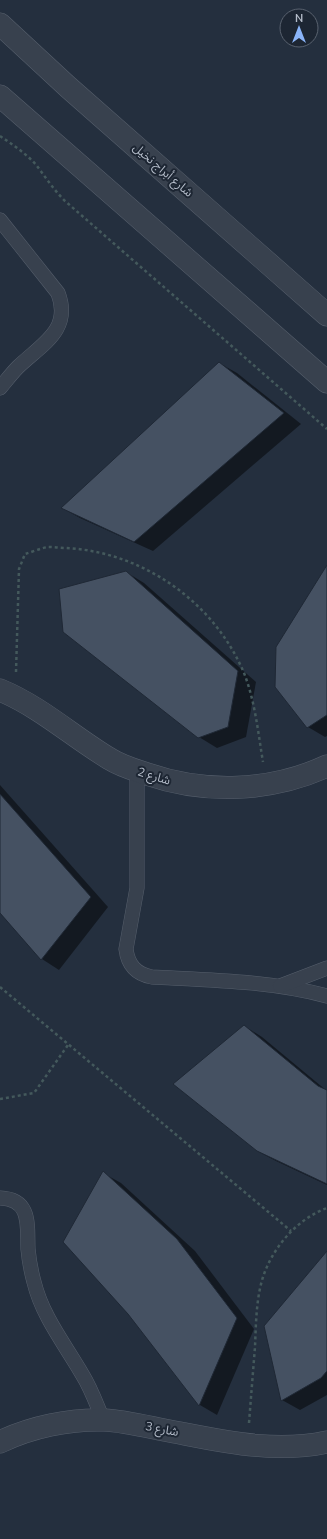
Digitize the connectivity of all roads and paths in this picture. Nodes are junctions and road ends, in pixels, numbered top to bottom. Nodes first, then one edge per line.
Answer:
1 (0, 24) edge
2 (0, 96) edge
3 (0, 136) edge
4 (0, 220) edge
5 (327, 315) edge
6 (327, 382) edge
7 (0, 388) edge
8 (327, 429) edge
9 (7, 693) edge
10 (327, 766) edge
11 (137, 771) junction
12 (267, 784) junction
13 (327, 968) edge
14 (280, 986) junction
15 (0, 987) edge
16 (327, 996) edge
17 (68, 1045) junction
18 (0, 1098) edge
19 (0, 1198) edge
20 (327, 1208) edge
21 (291, 1231) junction
22 (103, 1420) junction
23 (0, 1442) edge
24 (327, 1442) edge
25 (247, 1445) junction

1 - 5 street, شارع أبراج نخيل
2 - 6 street
3 - 8 path
4 - 7 lane
9 - 11 street, شارع 2
9 - 12 path
10 - 12 street, شارع 2
11 - 12 street, شارع 2
11 - 14 lane
13 - 14 lane
14 - 16 lane
15 - 17 path
17 - 18 path
17 - 21 path
19 - 22 lane
20 - 21 path
21 - 25 path
22 - 23 street, شارع 3
22 - 25 street, شارع 3
24 - 25 street, شارع 3

